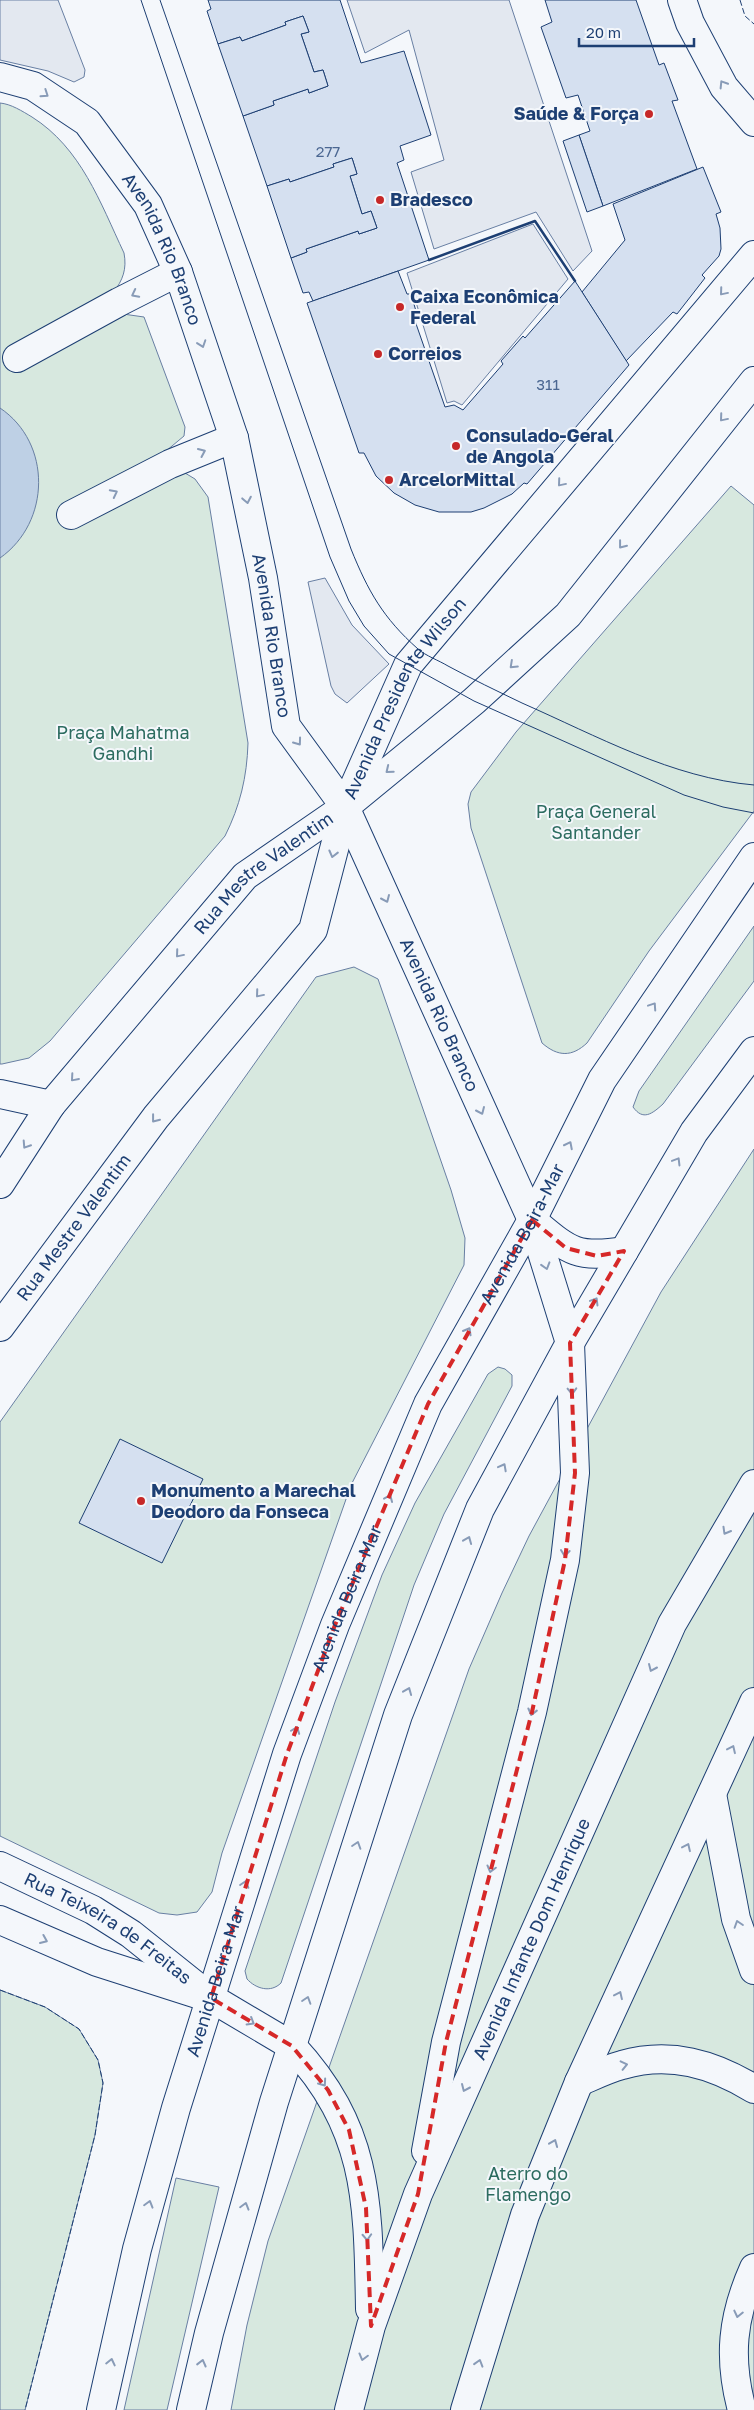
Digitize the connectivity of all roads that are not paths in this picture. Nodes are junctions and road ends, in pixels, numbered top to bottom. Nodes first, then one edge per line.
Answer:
1 (682, 0) edge
2 (0, 77) edge
3 (754, 122) edge
4 (754, 255) edge
5 (178, 272) junction
6 (17, 358) dead end
7 (754, 381) edge
8 (234, 438) junction
9 (71, 515) dead end
10 (345, 807) junction
11 (754, 857) edge
12 (754, 1051) edge
13 (0, 1094) edge
14 (51, 1105) junction
15 (0, 1184) edge
16 (532, 1220) junction
17 (624, 1251) junction
18 (0, 1327) edge
19 (570, 1343) junction
20 (754, 1484) edge
21 (754, 1702) edge
22 (712, 1794) junction
23 (0, 1866) edge
24 (0, 1920) edge
25 (754, 1970) edge
26 (211, 1998) junction
27 (292, 2046) junction
28 (579, 2082) junction
29 (754, 2089) edge
30 (418, 2194) junction
31 (754, 2268) edge
32 (371, 2326) junction
33 (100, 2410) edge
34 (190, 2410) edge
35 (349, 2410) edge
36 (464, 2410) edge
37 (742, 2410) edge

3 -> 1 main road
2 -> 5 main road, Avenida Rio Branco
4 -> 10 main road, Avenida Presidente Wilson
5 -> 6 main road
5 -> 8 main road, Avenida Rio Branco
7 -> 10 main road, Avenida Presidente Wilson
9 -> 8 main road
8 -> 10 main road, Avenida Rio Branco
10 -> 14 main road, Rua Mestre Valentim
10 -> 16 main road, Avenida Rio Branco
10 -> 18 main road, Rua Mestre Valentim
16 -> 11 main road, Avenida Beira-Mar
17 -> 12 main road
13 - 14 main road
14 -> 15 main road, Rua Mestre Valentim
16 - 17 main road
16 -> 19 main road, Avenida Rio Branco
26 -> 16 main road, Avenida Beira-Mar
19 -> 17 main road
27 -> 19 main road
19 -> 30 main road, Avenida Rio Branco
20 -> 30 main road, Avenida Infante Dom Henrique
22 -> 21 main road
25 -> 22 main road
28 -> 22 main road
23 - 26 main road, Rua Teixeira de Freitas
24 -> 26 main road, Rua Teixeira de Freitas
26 -> 27 main road, Rua Teixeira de Freitas
33 -> 26 main road, Avenida Beira-Mar
27 -> 32 main road, Rua Teixeira de Freitas
34 -> 27 main road
28 -> 29 main road
36 -> 28 main road
30 - 32 main road, Avenida Infante Dom Henrique
31 -> 37 main road
32 -> 35 main road, Avenida Infante Dom Henrique

